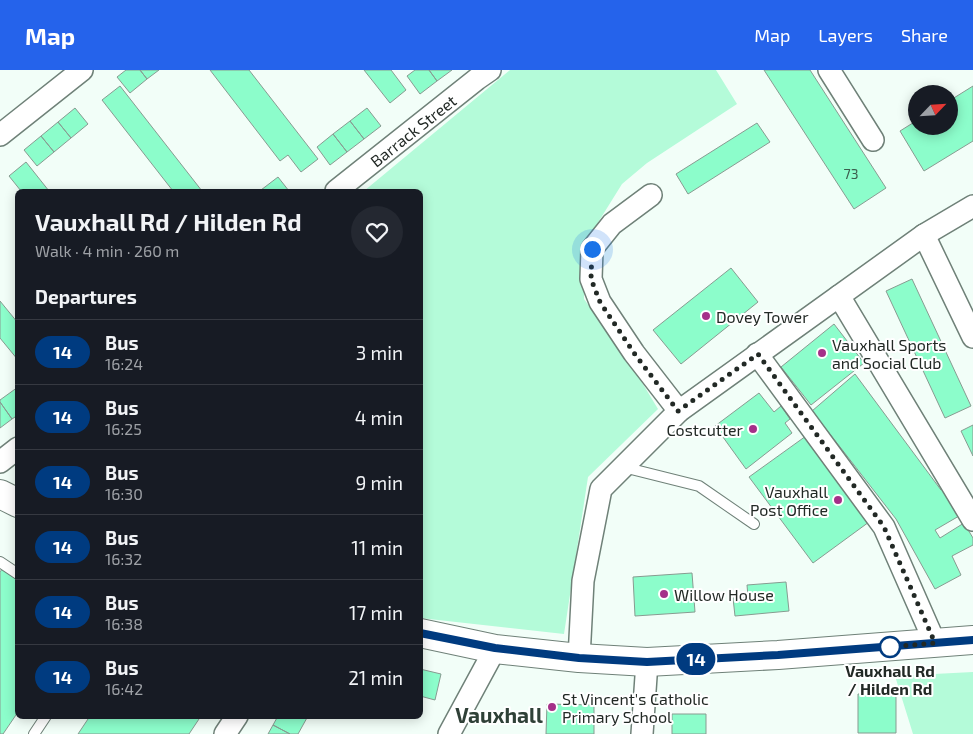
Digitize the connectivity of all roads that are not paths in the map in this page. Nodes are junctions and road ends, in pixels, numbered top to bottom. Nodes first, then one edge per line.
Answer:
1 (82, 70) edge
2 (490, 70) edge
3 (829, 70) edge
4 (0, 135) edge
5 (873, 140) dead end
6 (339, 189) edge
7 (651, 195) dead end
8 (973, 206) edge
9 (924, 235) junction
10 (839, 296) junction
11 (973, 337) edge
12 (758, 354) junction
13 (678, 411) junction
14 (15, 450) edge
15 (0, 462) edge
16 (623, 466) junction
17 (0, 494) edge
18 (15, 501) edge
19 (973, 520) edge
20 (754, 524) dead end
21 (0, 562) edge
22 (15, 572) edge
23 (423, 633) edge
24 (973, 640) edge
25 (935, 643) junction
26 (495, 648) junction
27 (579, 658) junction
28 (647, 662) junction
29 (44, 719) edge
30 (235, 719) edge
31 (34, 734) edge
32 (225, 734) edge
33 (449, 734) edge
34 (642, 734) edge

1 - 4 street
2 - 6 street, Barrack Street
3 - 5 street
7 - 13 street
8 - 9 street
9 - 10 street
9 - 11 street
10 - 12 street
10 - 19 street
12 - 13 street
12 - 25 street
13 - 16 street
14 - 15 street
16 - 20 lane
16 - 27 street
17 - 18 main road
21 - 22 lane
23 - 26 main road
24 - 25 main road
25 - 28 main road
26 - 27 main road
26 - 33 street
27 - 28 main road
28 - 34 street
29 - 31 lane
30 - 32 street

